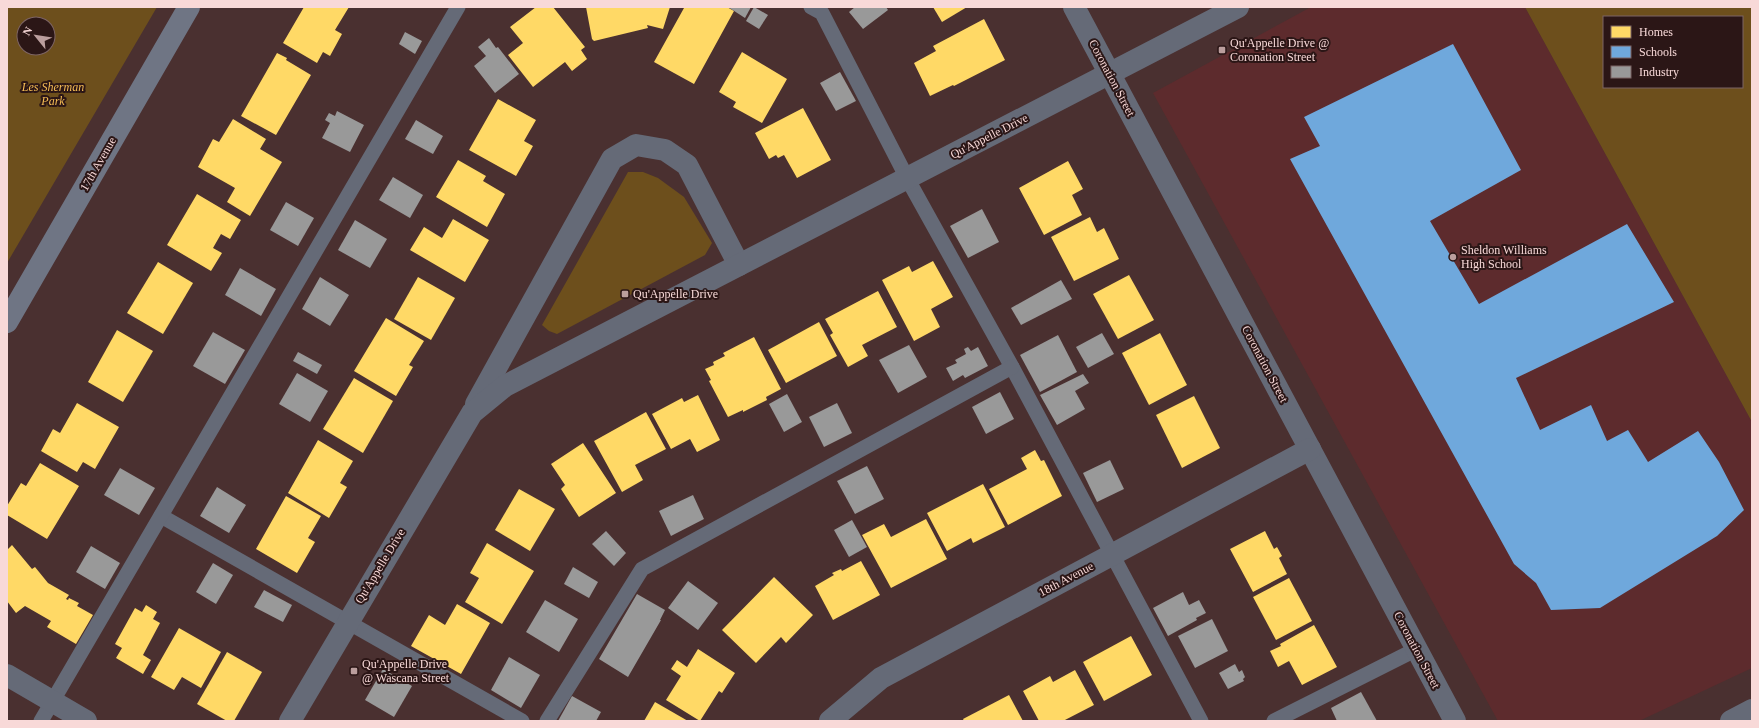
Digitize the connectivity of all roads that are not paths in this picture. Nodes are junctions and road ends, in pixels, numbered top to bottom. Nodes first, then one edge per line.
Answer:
1 (189, 7) edge
2 (458, 7) edge
3 (812, 7) edge
4 (1074, 7) edge
5 (1238, 7) edge
6 (1110, 74) junction
7 (907, 178) junction
8 (739, 265) junction
9 (7, 322) edge
10 (1012, 368) junction
11 (472, 412) junction
12 (1310, 449) junction
13 (161, 516) junction
14 (1112, 555) junction
15 (347, 622) junction
16 (1417, 649) junction
17 (7, 675) edge
18 (53, 702) junction
19 (1752, 710) edge
20 (42, 721) edge
21 (86, 721) edge
22 (290, 721) edge
23 (522, 721) edge
24 (547, 721) edge
25 (830, 721) edge
26 (1200, 721) edge
27 (1274, 721) edge
28 (1455, 721) edge
29 (1731, 721) edge

1 - 9 street, 17th Avenue
2 - 13 lane
3 - 7 lane
4 - 6 street, Coronation Street
5 - 6 street, Qu'Appelle Drive
6 - 7 street, Qu'Appelle Drive
6 - 12 street, Coronation Street
7 - 8 street, Qu'Appelle Drive
7 - 10 lane
8 - 11 street, Qu'Appelle Drive
8 - 11 street, Qu'Appelle Drive
10 - 14 lane
10 - 24 lane
11 - 15 street, Qu'Appelle Drive
12 - 14 street, 18th Avenue
12 - 16 street, Coronation Street
13 - 15 lane
13 - 18 lane
14 - 25 street, 18th Avenue
14 - 26 lane
15 - 22 street, Qu'Appelle Drive
15 - 23 lane
16 - 27 lane
16 - 28 street, Coronation Street
17 - 18 street
18 - 20 lane
18 - 21 street
19 - 29 street

